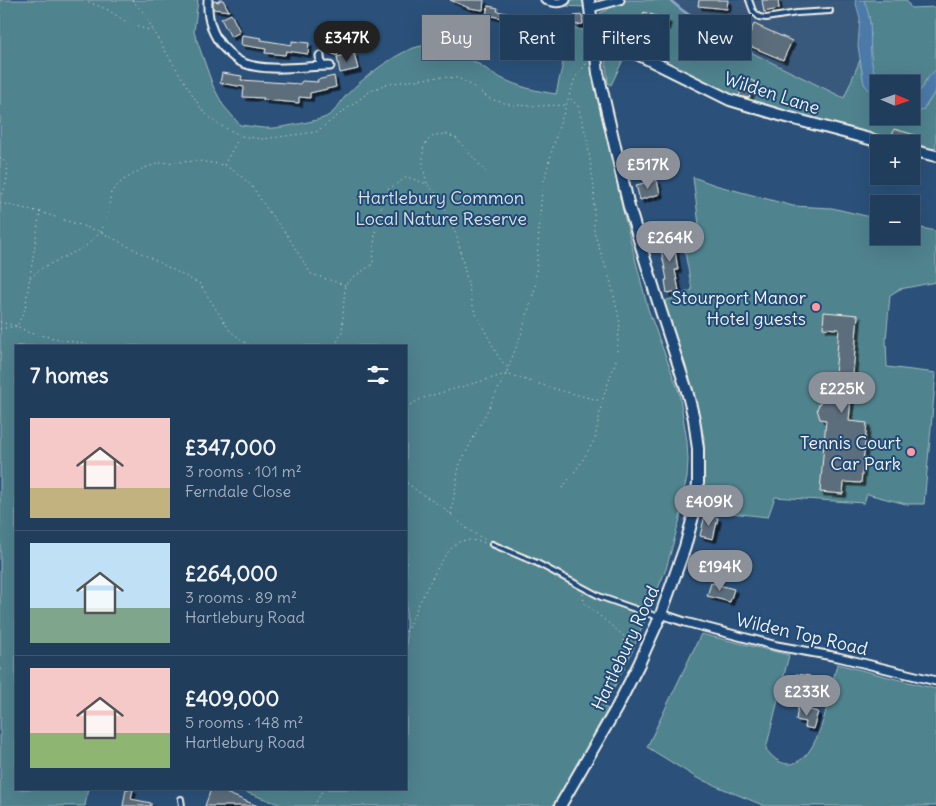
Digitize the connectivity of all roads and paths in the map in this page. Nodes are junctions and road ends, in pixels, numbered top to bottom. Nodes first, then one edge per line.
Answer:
1 (84, 0) edge
2 (132, 0) edge
3 (208, 0) edge
4 (545, 0) edge
5 (566, 0) edge
6 (620, 0) edge
7 (749, 0) edge
8 (590, 4) edge
9 (830, 12) dead end
10 (153, 31) junction
11 (320, 56) dead end
12 (590, 60) edge
13 (597, 60) edge
14 (649, 60) edge
15 (321, 66) junction
16 (330, 66) dead end
17 (569, 97) junction
18 (566, 104) junction
19 (240, 136) junction
20 (870, 139) edge
21 (920, 152) edge
22 (936, 156) edge
23 (0, 157) edge
24 (224, 166) junction
25 (486, 172) dead end
26 (427, 184) junction
27 (0, 196) edge
28 (0, 203) edge
29 (40, 212) junction
30 (101, 232) junction
31 (30, 278) junction
32 (345, 284) junction
33 (0, 322) edge
34 (17, 326) junction
35 (0, 329) edge
36 (90, 345) edge
37 (249, 345) edge
38 (336, 345) edge
39 (508, 368) junction
40 (506, 374) junction
41 (602, 402) junction
42 (407, 406) edge
43 (407, 480) edge
44 (562, 488) dead end
45 (450, 514) junction
46 (492, 544) junction
47 (583, 587) junction
48 (661, 616) junction
49 (407, 630) edge
50 (634, 675) junction
51 (936, 681) edge
52 (322, 790) edge
53 (181, 799) dead end
54 (182, 806) edge
55 (314, 806) edge
56 (560, 806) edge

1 - 10 path
2 - 10 path
3 - 15 street
4 - 5 street
6 - 8 street
7 - 9 lane
10 - 19 path
11 - 15 street
12 - 17 path
13 - 48 main road, Hartlebury Road
14 - 20 main road, Wilden Lane
15 - 16 street
17 - 18 path
17 - 41 path
18 - 19 path
18 - 39 path
19 - 24 path
21 - 22 main road
23 - 27 path
24 - 30 path
24 - 32 path
25 - 26 path
26 - 32 path
26 - 39 path
28 - 29 path
29 - 30 path
29 - 31 path
30 - 31 path
30 - 37 path
31 - 34 path
32 - 38 path
33 - 34 path
34 - 35 path
34 - 36 path
39 - 40 path
40 - 41 path
40 - 42 path
40 - 45 path
41 - 44 path
43 - 45 path
45 - 46 path
46 - 47 lane
46 - 49 path
47 - 48 lane
47 - 50 path
48 - 50 main road, Hartlebury Road
48 - 51 street, Wilden Top Road
50 - 56 main road, Hartlebury Road
52 - 55 path
53 - 54 lane

